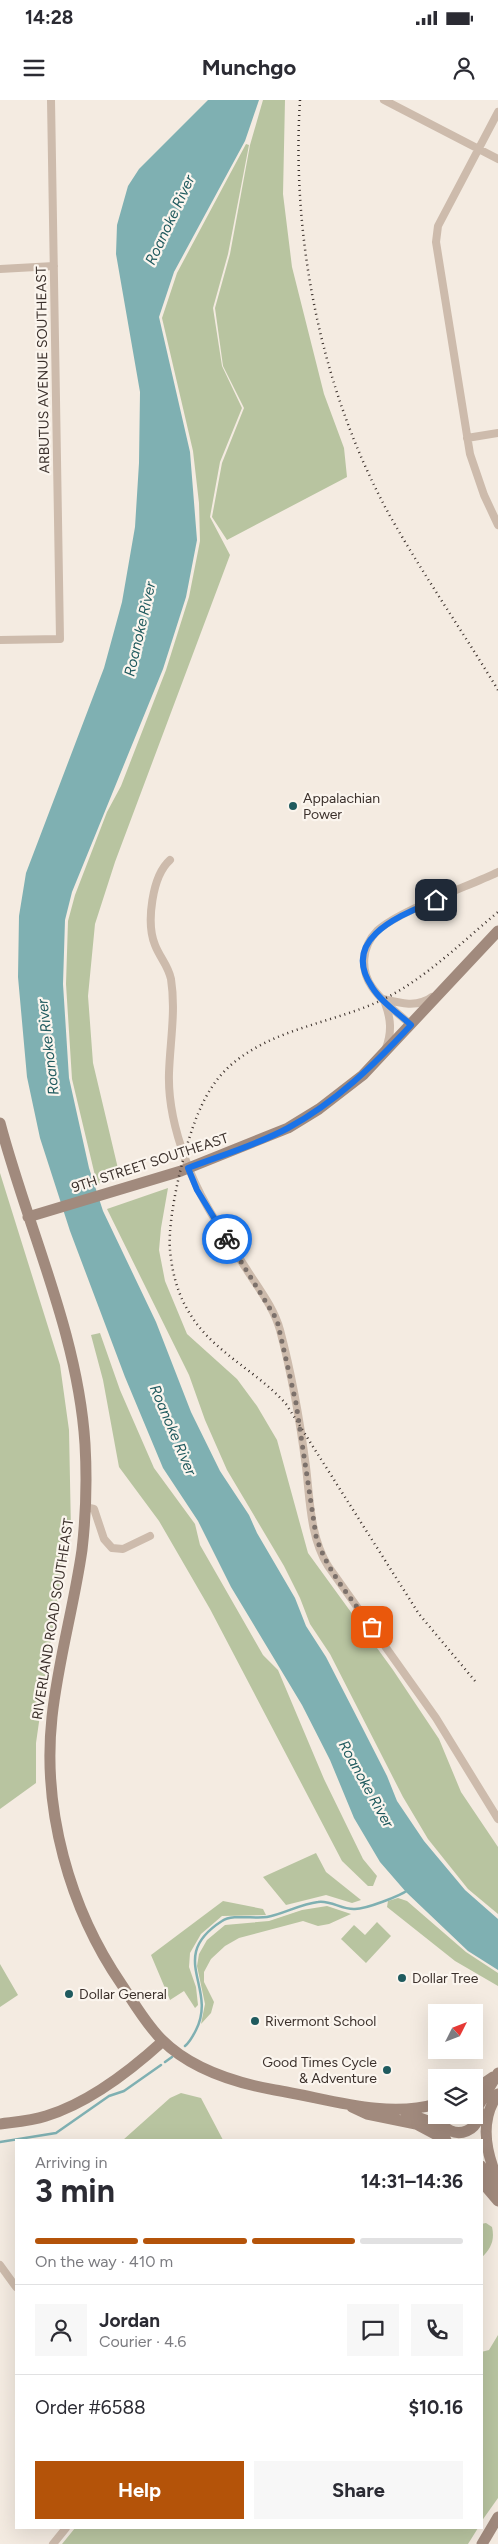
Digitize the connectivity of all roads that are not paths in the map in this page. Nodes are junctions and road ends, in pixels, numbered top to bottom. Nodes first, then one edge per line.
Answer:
1 (51, 100) edge
2 (384, 100) edge
3 (498, 112) edge
4 (478, 150) junction
5 (498, 159) edge
6 (54, 266) junction
7 (0, 269) edge
8 (498, 433) edge
9 (467, 438) junction
10 (498, 525) edge
11 (0, 640) edge
12 (170, 860) dead end
13 (498, 872) edge
14 (498, 931) edge
15 (444, 989) junction
16 (383, 999) junction
17 (411, 1025) junction
18 (384, 1054) junction
19 (0, 1123) edge
20 (188, 1168) junction
21 (28, 1217) junction
22 (86, 1507) junction
23 (150, 1536) dead end
24 (498, 1819) edge
25 (163, 2041) junction
26 (498, 2073) edge
27 (483, 2084) edge
28 (483, 2093) edge
29 (498, 2094) edge
30 (342, 2102) junction
31 (428, 2106) edge
32 (392, 2109) junction
33 (0, 2124) edge
34 (476, 2124) edge
35 (474, 2127) junction
36 (446, 2132) edge
37 (459, 2139) edge
38 (474, 2139) edge
39 (483, 2167) edge
40 (498, 2180) edge
41 (483, 2183) edge
42 (498, 2191) edge
43 (498, 2201) edge
44 (0, 2265) edge
45 (15, 2286) edge
46 (498, 2517) edge
47 (65, 2529) edge
48 (53, 2544) edge
49 (482, 2544) edge

1 - 6 street, ARBUTUS AVENUE SOUTHEAST
2 - 4 street
3 - 4 street
4 - 5 street
4 - 9 street
6 - 7 street
6 - 11 street, ARBUTUS AVENUE SOUTHEAST
8 - 9 street
9 - 10 street
12 - 20 street
13 - 16 street
14 - 15 main road, 9TH STREET SOUTHEAST
15 - 16 street
15 - 17 main road, 9TH STREET SOUTHEAST
16 - 17 street
16 - 18 street
17 - 18 main road, 9TH STREET SOUTHEAST
18 - 20 main road, 9TH STREET SOUTHEAST
19 - 21 main road, RIVERLAND ROAD SOUTHEAST
20 - 21 main road, 9TH STREET SOUTHEAST
20 - 24 street
21 - 22 main road, RIVERLAND ROAD SOUTHEAST
22 - 23 street
22 - 25 main road, RIVERLAND ROAD SOUTHEAST
25 - 30 main road, RIVERLAND ROAD SOUTHEAST
25 - 33 main road
26 - 27 main road
26 - 28 main road
29 - 40 main road
30 - 32 main road, RIVERLAND ROAD SOUTHEAST
30 - 36 main road
31 - 32 main road, RIVERLAND ROAD SOUTHEAST
32 - 36 main road, RIVERLAND ROAD SOUTHEAST
34 - 35 main road
35 - 36 main road
35 - 38 main road
36 - 37 main road, RIVERLAND ROAD SOUTHEAST
39 - 42 main road
41 - 43 main road
44 - 45 street
46 - 49 main road
47 - 48 street

